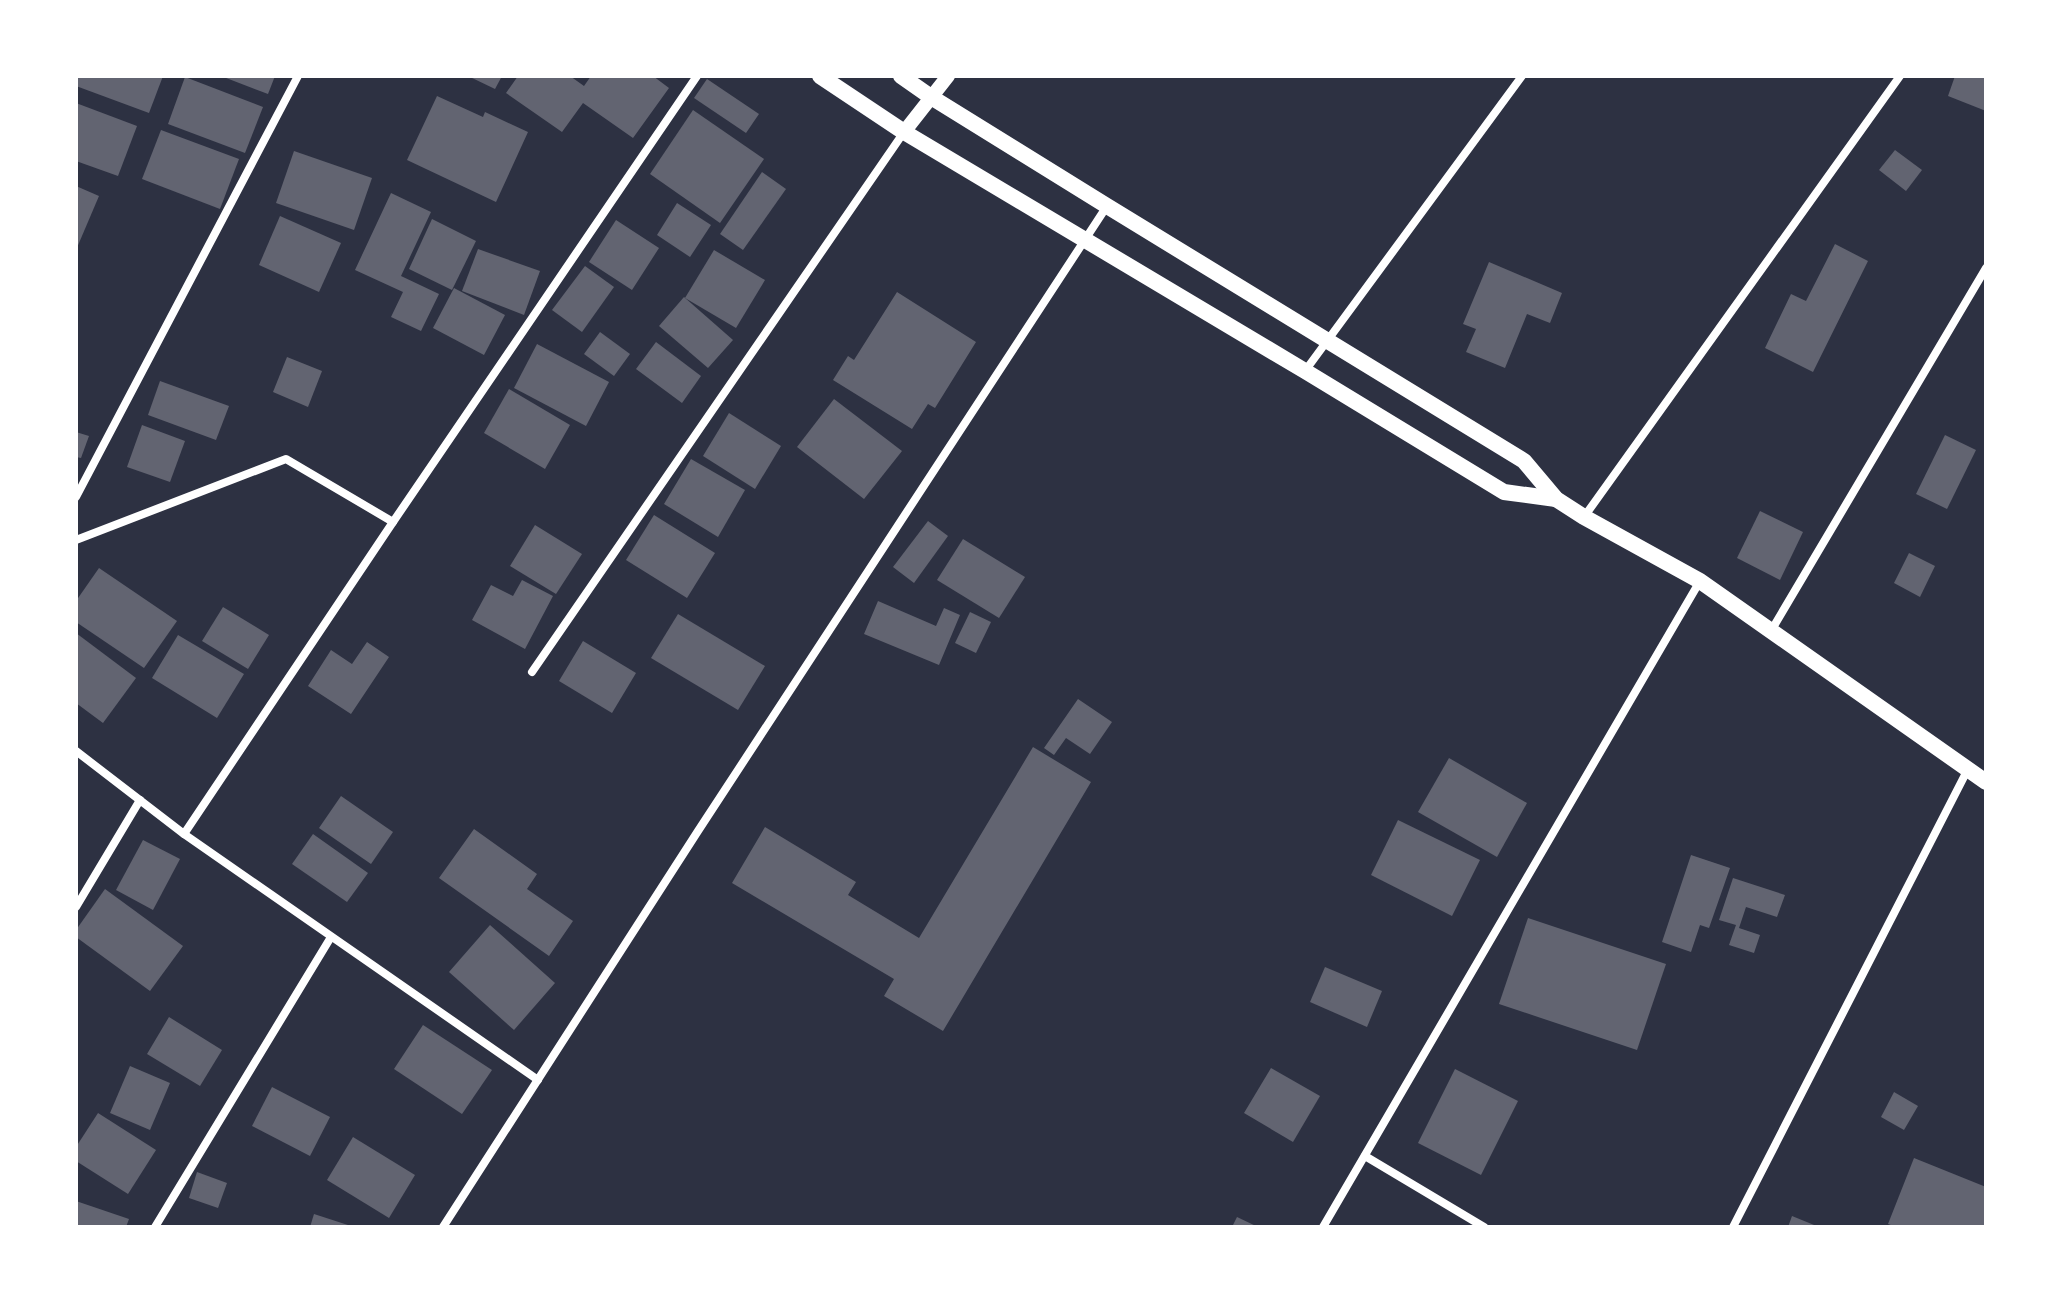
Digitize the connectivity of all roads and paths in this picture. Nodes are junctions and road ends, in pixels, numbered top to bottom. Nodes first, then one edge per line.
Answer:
1 (298, 76) edge
2 (697, 76) edge
3 (820, 76) edge
4 (901, 76) edge
5 (948, 76) edge
6 (1522, 76) edge
7 (1900, 76) edge
8 (931, 97) junction
9 (904, 132) junction
10 (1107, 206) junction
11 (1085, 240) junction
12 (1986, 268) edge
13 (1327, 340) junction
14 (1305, 371) junction
15 (76, 497) edge
16 (1556, 499) junction
17 (1584, 517) junction
18 (393, 522) junction
19 (76, 540) edge
20 (1700, 581) junction
21 (1771, 631) junction
22 (532, 672) dead end
23 (76, 751) edge
24 (1968, 768) junction
25 (1986, 782) edge
26 (140, 800) junction
27 (184, 834) junction
28 (76, 907) edge
29 (331, 937) junction
30 (538, 1080) junction
31 (1365, 1156) junction
32 (155, 1227) edge
33 (443, 1227) edge
34 (1323, 1227) edge
35 (1484, 1227) edge
36 (1733, 1227) edge

1 - 15 street
2 - 18 street
3 - 9 main road
4 - 8 main road
5 - 8 street
6 - 13 street
7 - 17 street
8 - 9 street
8 - 10 main road
9 - 11 main road
9 - 22 street
10 - 11 street
10 - 13 main road
11 - 14 main road
11 - 30 street
12 - 21 street
13 - 14 street
13 - 16 main road
14 - 16 main road
16 - 17 main road
17 - 20 main road
18 - 19 street
18 - 27 street
20 - 21 main road
20 - 31 street
21 - 24 main road
23 - 26 street
24 - 25 main road
24 - 36 street
26 - 27 street
26 - 28 street
27 - 29 street
29 - 30 street
29 - 32 street
30 - 33 street
31 - 34 street
31 - 35 street

